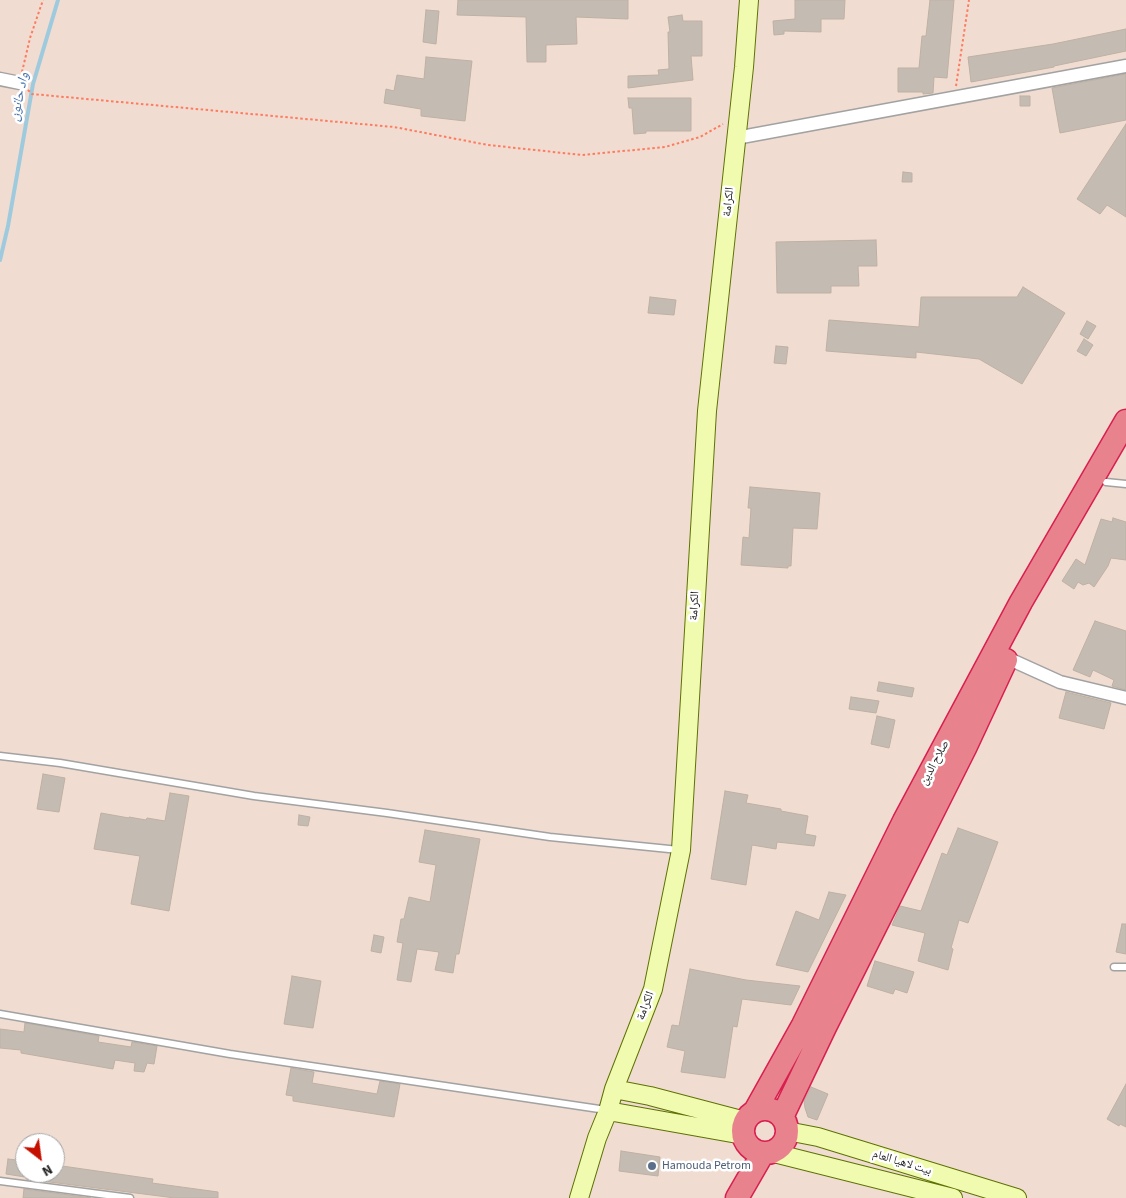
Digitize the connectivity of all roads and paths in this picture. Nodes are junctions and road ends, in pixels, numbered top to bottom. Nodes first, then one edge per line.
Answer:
1 (43, 0) edge
2 (750, 0) edge
3 (969, 0) edge
4 (1126, 66) edge
5 (0, 78) edge
6 (20, 83) junction
7 (954, 98) junction
8 (739, 115) junction
9 (736, 138) junction
10 (1126, 421) edge
11 (1126, 451) edge
12 (1116, 483) edge
13 (1007, 658) junction
14 (1126, 698) edge
15 (0, 756) edge
16 (681, 850) junction
17 (1114, 967) dead end
18 (1126, 968) edge
19 (0, 1014) edge
20 (626, 1058) junction
21 (614, 1089) junction
22 (650, 1096) junction
23 (608, 1111) junction
24 (645, 1117) junction
25 (748, 1122) junction
26 (784, 1124) junction
27 (597, 1138) junction
28 (766, 1153) junction
29 (0, 1181) edge
30 (130, 1198) edge
31 (579, 1198) edge
32 (737, 1198) edge
33 (953, 1198) edge
34 (1016, 1198) edge

1 - 6 path
2 - 8 main road, الكرامة
3 - 7 path
4 - 7 street
5 - 6 street
6 - 8 path
7 - 9 street
8 - 9 main road, الكرامة
9 - 16 main road, الكرامة
10 - 25 highway, صلاح الدين
11 - 12 highway, صلاح الدين
12 - 13 highway, صلاح الدين
13 - 14 street
13 - 26 highway, صلاح الدين
15 - 16 lane
16 - 20 main road, الكرامة
17 - 18 lane
19 - 23 lane
20 - 21 main road, الكرامة
20 - 22 main road
21 - 22 main road
21 - 23 main road, الكرامة
22 - 25 main road
23 - 24 main road
23 - 27 main road, الكرامة
24 - 25 main road
24 - 27 main road
25 - 26 highway
25 - 28 highway
26 - 28 highway
26 - 34 main road, بيت لاهيا العام
27 - 31 main road, الكرامة
28 - 32 highway
28 - 33 main road
29 - 30 lane

